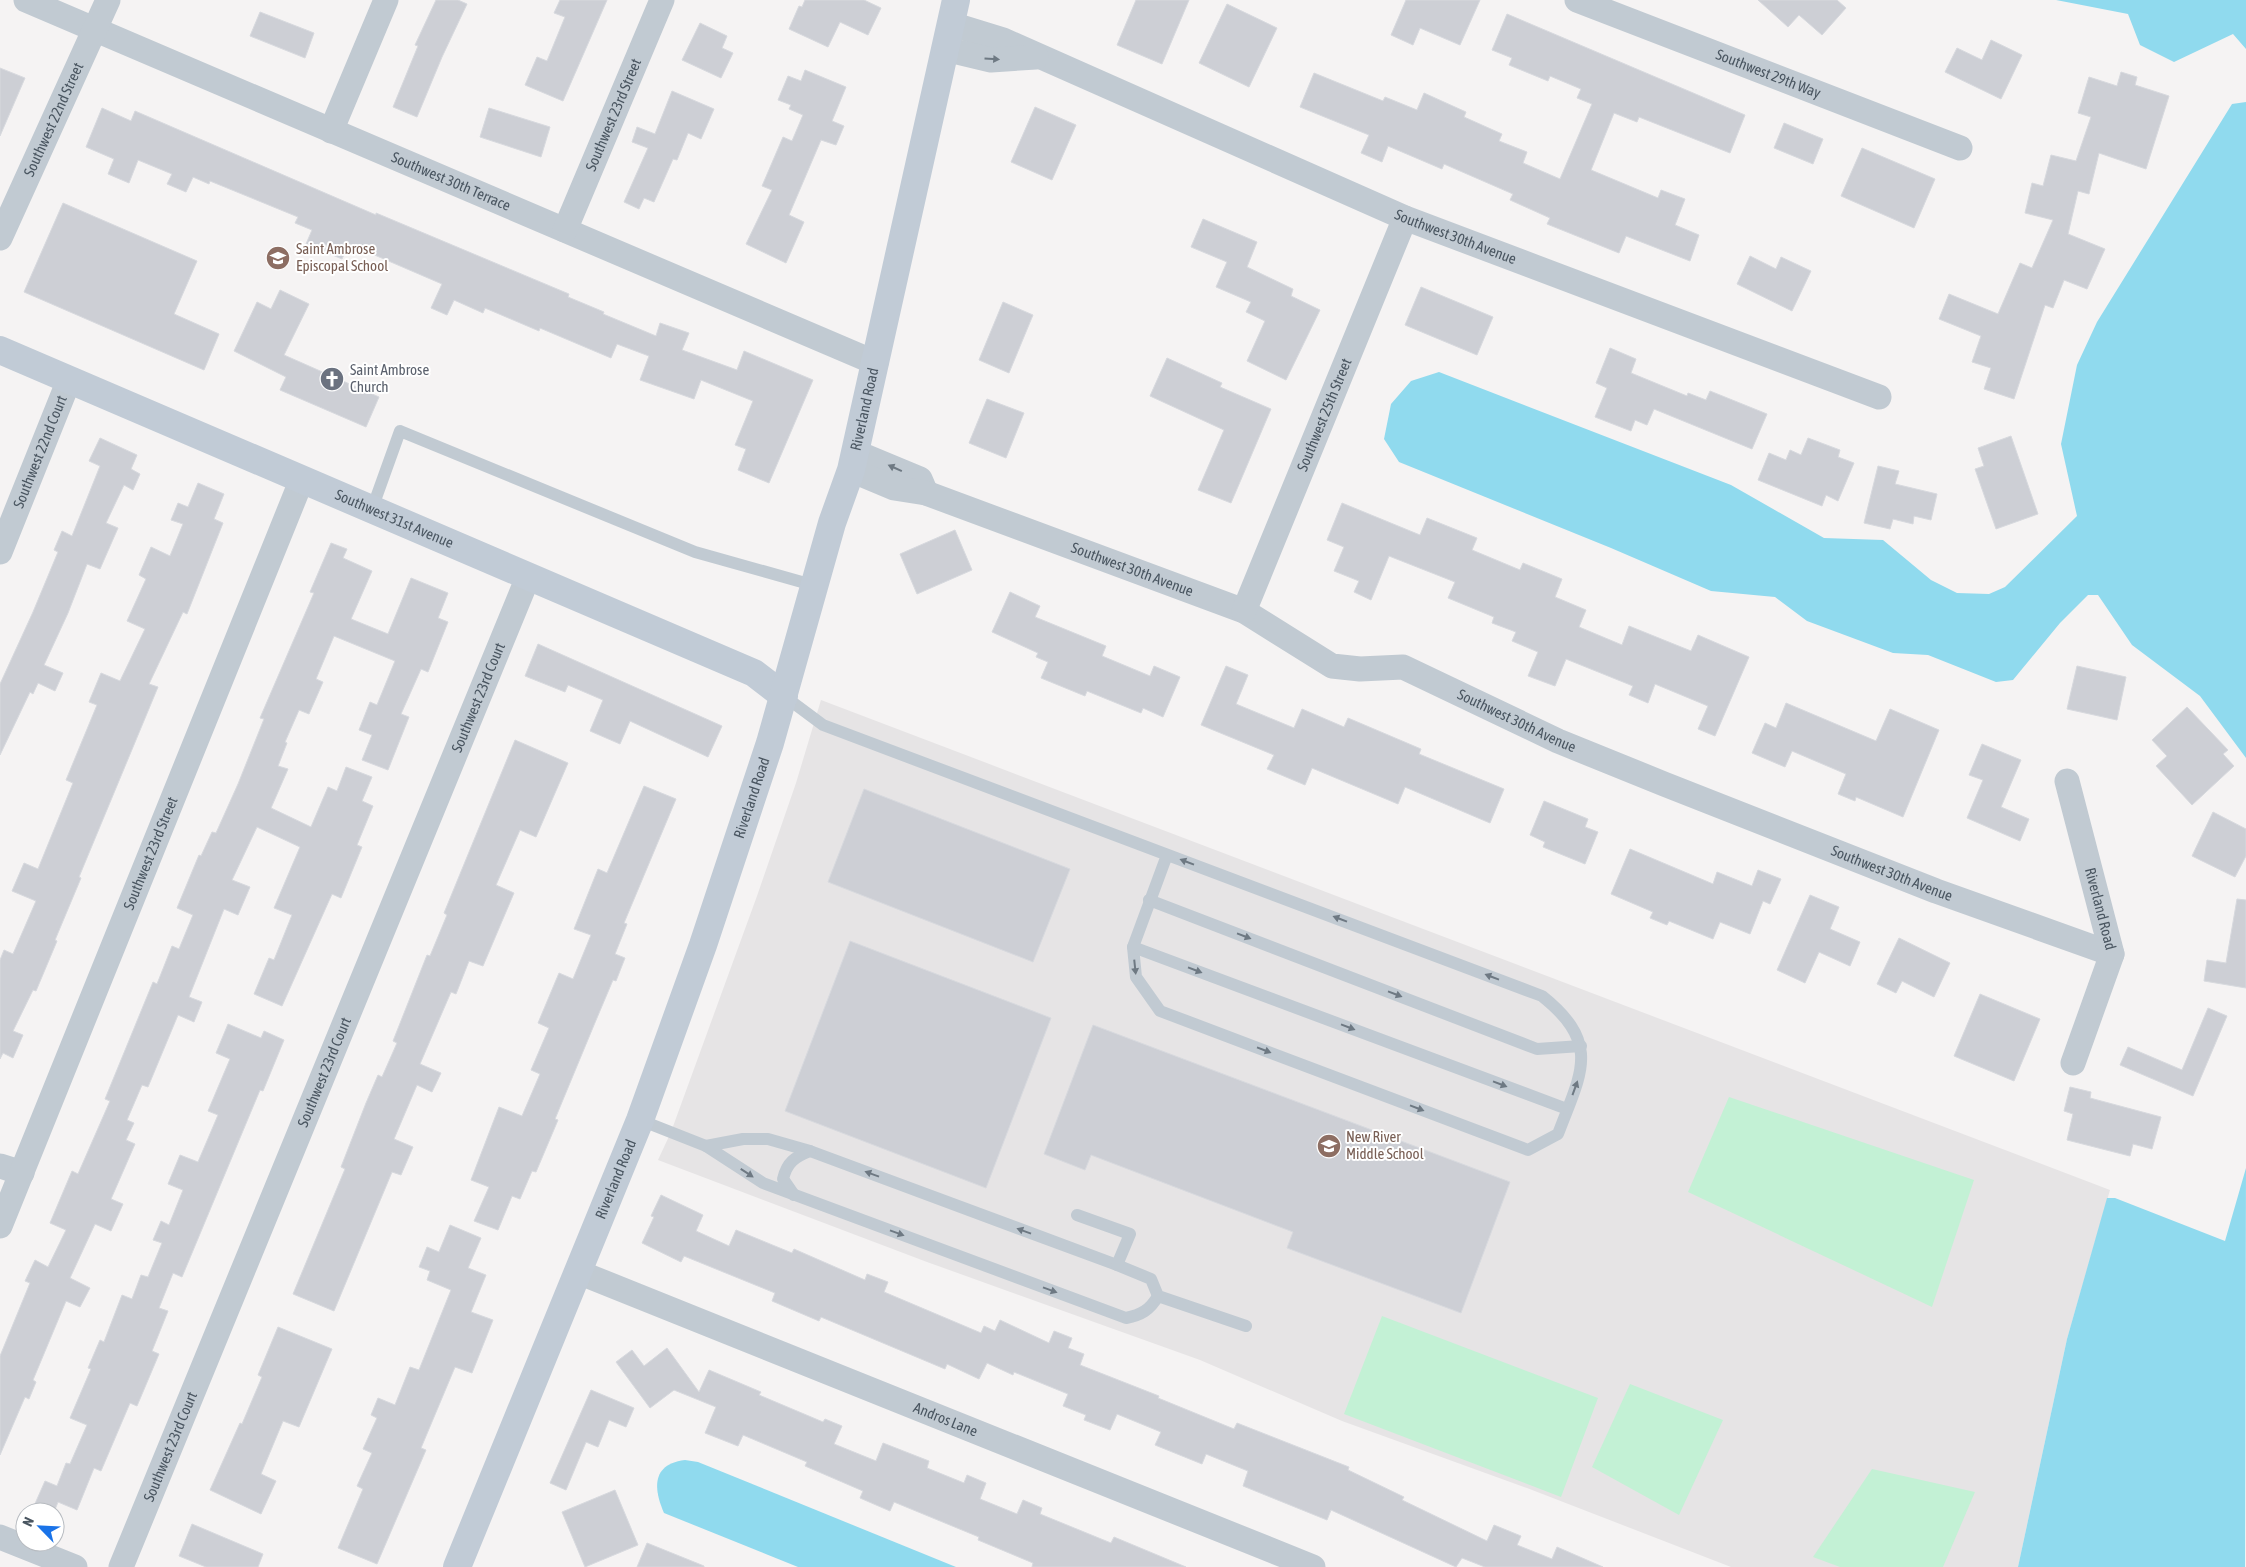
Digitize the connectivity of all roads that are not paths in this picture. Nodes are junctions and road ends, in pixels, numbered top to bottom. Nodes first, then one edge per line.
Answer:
1 (26, 0) edge
2 (108, 0) edge
3 (386, 0) edge
4 (662, 0) edge
5 (1577, 0) edge
6 (951, 25) edge
7 (96, 30) junction
8 (331, 131) junction
9 (1960, 148) dead end
10 (1405, 218) junction
11 (565, 230) junction
12 (0, 238) edge
13 (0, 350) edge
14 (876, 363) junction
15 (69, 380) junction
16 (1880, 397) dead end
17 (853, 461) junction
18 (302, 479) junction
19 (372, 509) junction
20 (0, 552) edge
21 (528, 577) junction
22 (816, 586) junction
23 (1244, 610) junction
24 (784, 696) junction
25 (2067, 781) dead end
26 (1167, 854) junction
27 (1149, 900) junction
28 (1133, 947) junction
29 (2112, 954) junction
30 (1581, 1046) junction
31 (2073, 1063) dead end
32 (1567, 1109) junction
33 (640, 1120) junction
34 (706, 1146) junction
35 (810, 1151) junction
36 (11, 1169) edge
37 (794, 1195) junction
38 (1077, 1215) dead end
39 (0, 1226) edge
40 (1117, 1265) junction
41 (578, 1272) junction
42 (1158, 1296) junction
43 (1246, 1326) dead end
44 (0, 1537) edge
45 (75, 1567) edge
46 (121, 1567) edge
47 (457, 1567) edge
48 (1312, 1567) edge

1 - 7 street, Southwest 30th Terrace
2 - 7 street, Southwest 22nd Street
3 - 8 street
4 - 11 street, Southwest 23rd Street
5 - 9 street, Southwest 29th Way
6 - 10 street, Southwest 30th Avenue
6 - 14 street, Riverland Road
7 - 8 street, Southwest 30th Terrace
7 - 12 street, Southwest 22nd Street
8 - 11 street, Southwest 30th Terrace
10 - 16 street, Southwest 30th Avenue
10 - 23 street, Southwest 25th Street
11 - 14 street, Southwest 30th Terrace
13 - 15 street, Southwest 31st Avenue
14 - 17 street, Riverland Road
15 - 18 street, Southwest 31st Avenue
15 - 20 street, Southwest 22nd Court
17 - 22 street, Riverland Road
17 - 23 street, Southwest 30th Avenue
18 - 19 street, Southwest 31st Avenue
18 - 36 street, Southwest 23rd Street
19 - 21 street, Southwest 31st Avenue
19 - 22 lane
21 - 24 street, Southwest 31st Avenue
21 - 46 street, Southwest 23rd Court
22 - 24 street, Riverland Road
23 - 29 street, Southwest 30th Avenue
24 - 26 lane
24 - 33 street, Riverland Road
25 - 29 street, Riverland Road
26 - 27 lane
30 -> 26 lane
27 - 28 lane
27 -> 30 lane
28 -> 32 lane
28 -> 32 lane
29 - 31 street, Riverland Road
32 -> 30 lane
33 - 34 lane
33 - 41 street, Riverland Road
34 - 35 lane
34 -> 37 lane
35 - 37 lane
40 -> 35 lane
36 - 39 street, Southwest 23rd Street
37 -> 42 lane
38 - 40 lane
40 - 42 lane
41 - 47 street, Riverland Road
41 - 48 street, Andros Lane
42 - 43 lane
44 - 45 street

